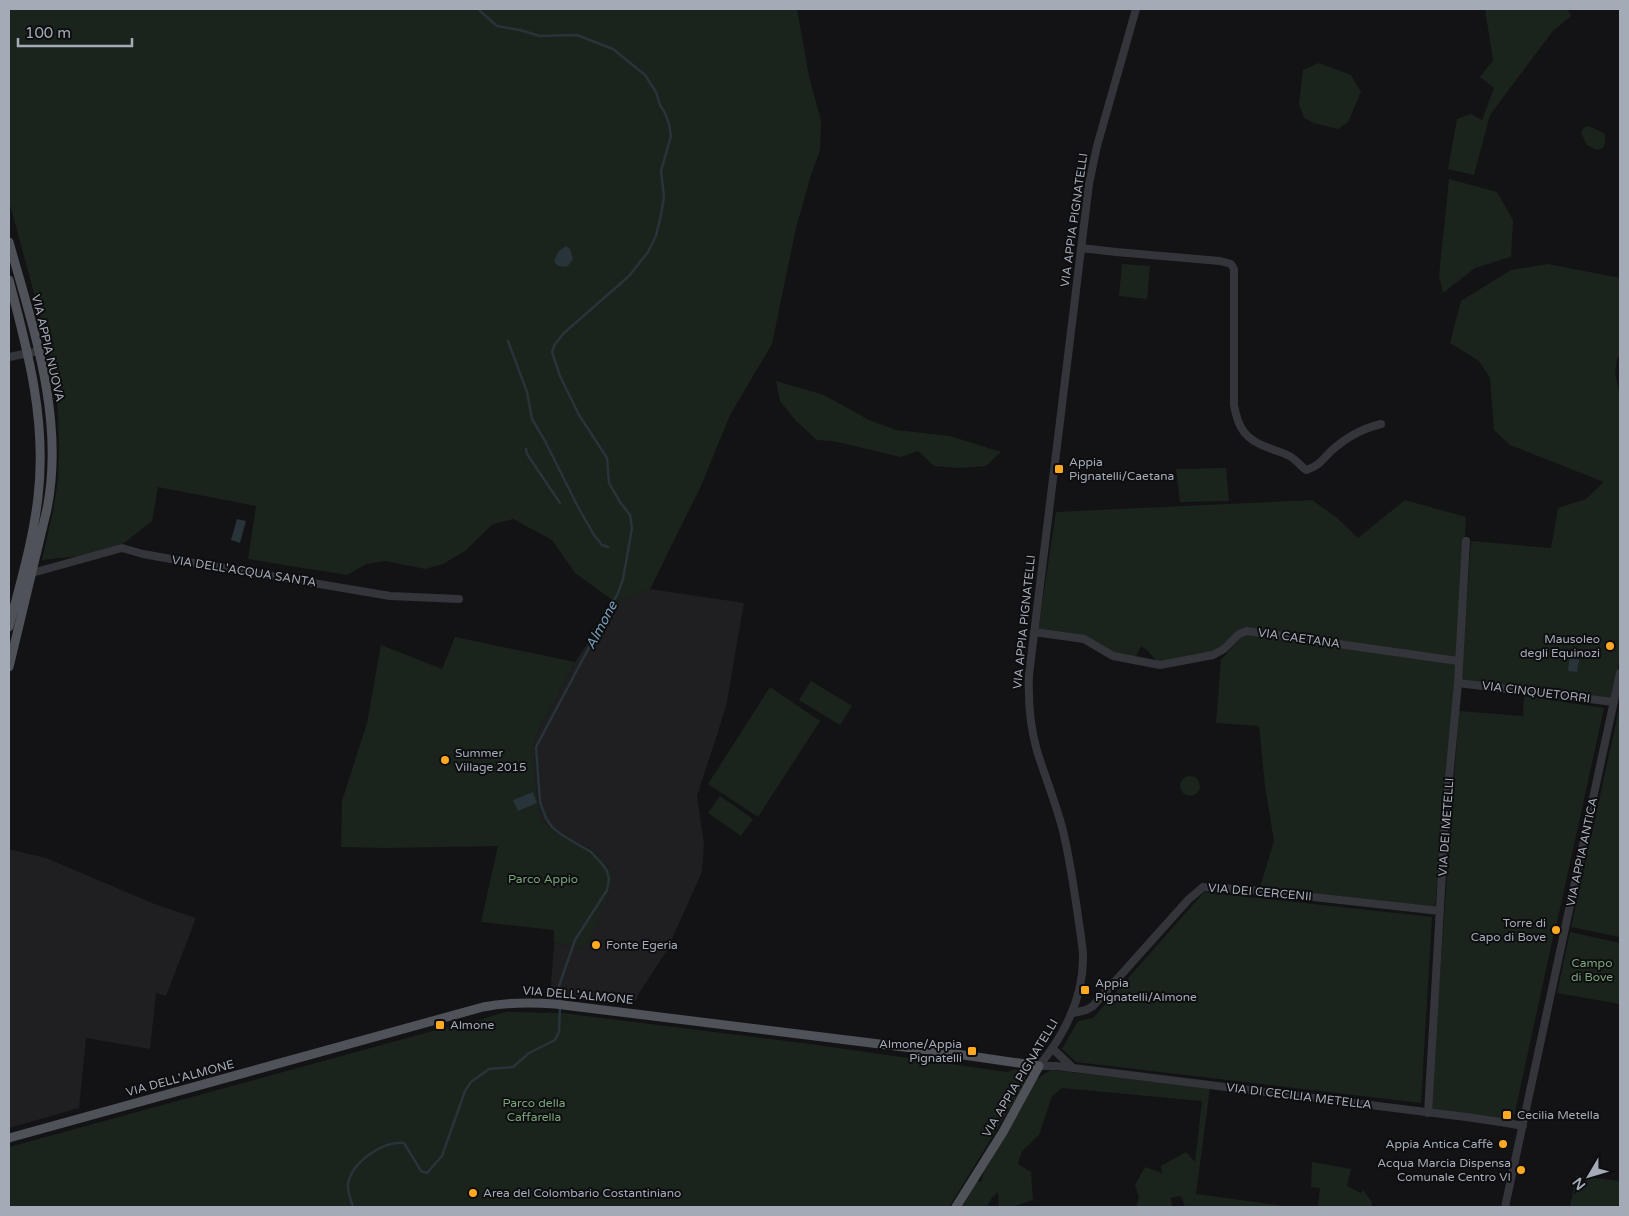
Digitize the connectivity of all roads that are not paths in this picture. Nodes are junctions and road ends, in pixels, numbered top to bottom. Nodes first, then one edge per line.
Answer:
1 (1136, 9) edge
2 (9, 242) edge
3 (1082, 248) junction
4 (9, 280) edge
5 (39, 351) junction
6 (28, 353) junction
7 (9, 357) edge
8 (1381, 424) dead end
9 (1466, 541) dead end
10 (32, 573) junction
11 (459, 599) dead end
12 (9, 627) edge
13 (1034, 632) junction
14 (1458, 661) junction
15 (9, 667) edge
16 (1620, 673) edge
17 (1458, 683) junction
18 (1617, 697) edge
19 (1440, 911) junction
20 (1073, 1013) junction
21 (1053, 1049) junction
22 (1039, 1066) junction
23 (1074, 1068) junction
24 (1428, 1112) junction
25 (1522, 1126) junction
26 (9, 1138) edge
27 (956, 1207) edge
28 (1505, 1207) edge

1 - 3 street, VIA APPIA PIGNATELLI
2 - 5 main road, VIA APPIA NUOVA
3 - 8 street
3 - 13 street, VIA APPIA PIGNATELLI
4 - 6 main road, VIA APPIA NUOVA
5 - 6 street
5 - 10 main road, VIA APPIA NUOVA
6 - 7 street
6 - 12 main road, VIA APPIA NUOVA
9 - 14 street, VIA DEI METELLI
10 - 11 street, VIA DELL'ACQUA SANTA
10 - 15 main road, VIA APPIA NUOVA
13 - 14 street, VIA CAETANA
13 - 20 street, VIA APPIA PIGNATELLI
14 - 17 street, VIA DEI METELLI
16 - 18 street, VIA APPIA ANTICA
17 - 18 street, VIA CINQUETORRI
17 - 19 street, VIA DEI METELLI
18 - 25 street, VIA APPIA ANTICA
19 - 20 street, VIA DEI CERCENII
19 - 24 street, VIA DEI METELLI
20 - 21 street, VIA APPIA PIGNATELLI
21 - 22 street, VIA APPIA PIGNATELLI
21 - 23 street
22 - 23 street, VIA DI CECILIA METELLA
22 - 26 main road, VIA DELL'ALMONE
22 - 27 main road, VIA APPIA PIGNATELLI
23 - 24 street, VIA DI CECILIA METELLA
24 - 25 street, VIA DI CECILIA METELLA
25 - 28 street, VIA APPIA ANTICA

